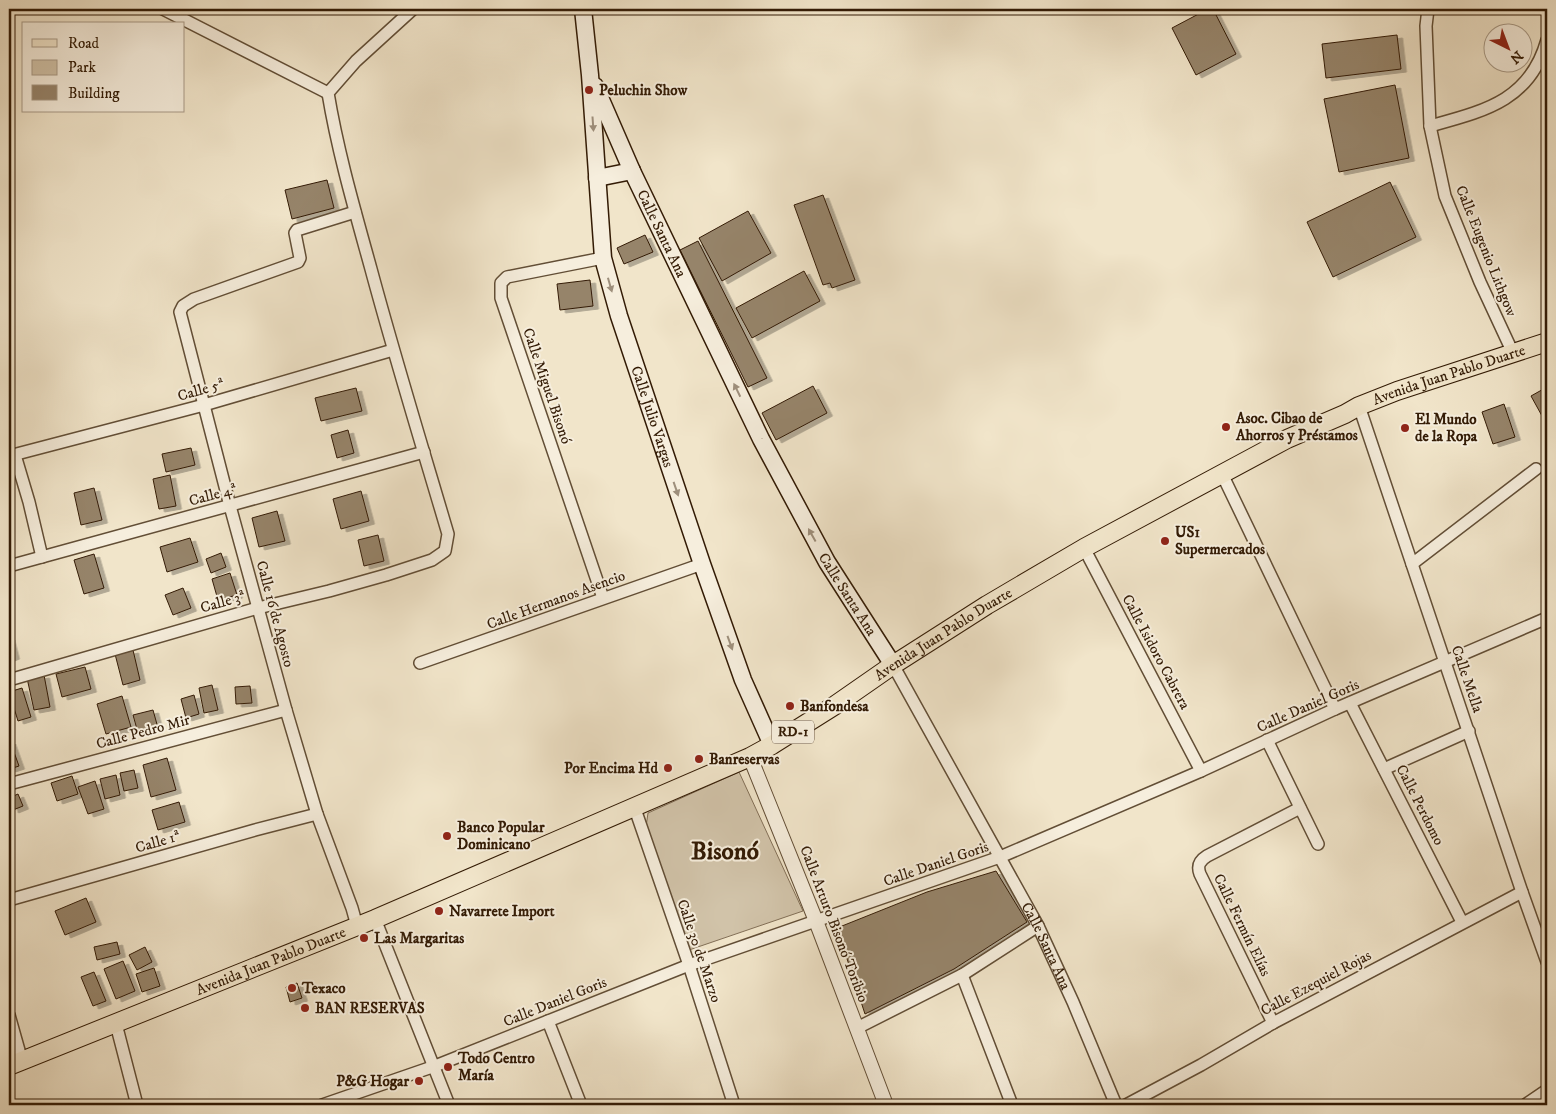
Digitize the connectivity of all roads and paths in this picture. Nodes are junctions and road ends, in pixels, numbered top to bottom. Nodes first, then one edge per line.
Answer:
1 (162, 9) edge
2 (412, 9) edge
3 (583, 9) edge
4 (1428, 9) edge
5 (1547, 40) edge
6 (590, 75) junction
7 (328, 93) junction
8 (1430, 126) junction
9 (632, 171) junction
10 (597, 178) junction
11 (355, 212) junction
12 (603, 258) junction
13 (1547, 342) edge
14 (393, 350) junction
15 (1513, 353) junction
16 (204, 405) junction
17 (1359, 406) junction
18 (424, 452) junction
19 (12, 456) edge
20 (1536, 469) dead end
21 (1222, 474) junction
22 (230, 506) junction
23 (1084, 548) junction
24 (42, 557) junction
25 (702, 564) junction
26 (1412, 564) junction
27 (9, 566) edge
28 (603, 598) junction
29 (258, 608) junction
30 (1547, 618) edge
31 (420, 663) dead end
32 (1445, 663) junction
33 (893, 665) junction
34 (9, 680) edge
35 (1350, 703) junction
36 (1335, 709) junction
37 (286, 710) junction
38 (1469, 731) junction
39 (1267, 740) junction
40 (772, 745) junction
41 (750, 756) junction
42 (1384, 769) junction
43 (1201, 770) junction
44 (9, 784) edge
45 (634, 806) junction
46 (1300, 808) junction
47 (317, 814) junction
48 (1318, 844) dead end
49 (1000, 857) junction
50 (1522, 892) junction
51 (9, 900) edge
52 (375, 919) junction
53 (816, 921) junction
54 (1462, 922) junction
55 (357, 926) junction
56 (1038, 926) junction
57 (1547, 962) edge
58 (689, 965) junction
59 (962, 975) junction
60 (9, 1015) edge
61 (548, 1021) junction
62 (1273, 1023) junction
63 (116, 1024) junction
64 (857, 1028) junction
65 (16, 1063) edge
66 (434, 1066) junction
67 (1547, 1090) edge
68 (137, 1105) edge
69 (322, 1105) edge
70 (449, 1105) edge
71 (581, 1105) edge
72 (734, 1105) edge
73 (886, 1105) edge
74 (1012, 1105) edge
75 (1116, 1105) edge
76 (1126, 1105) edge
77 (1525, 1105) edge

1 - 7 street
2 - 7 street
3 - 6 main road, Calle Julio Vargas
4 - 8 street, Calle Eugenio Lithgow
5 - 8 street
6 - 9 main road, Calle Santa Ana
6 -> 10 main road, Calle Julio Vargas
7 - 11 street
8 - 15 street, Calle Eugenio Lithgow
9 - 10 main road
33 -> 9 main road, Calle Santa Ana
10 - 12 main road, Calle Julio Vargas
11 - 14 street
11 - 16 street, Calle 16 de Agosto
12 -> 25 main road, Calle Julio Vargas
12 - 28 street, Calle Miguel Bisonó
13 - 15 main road, Avenida Juan Pablo Duarte / RD-1
14 - 16 street, Calle 5ª
14 - 18 street
15 - 17 main road, Avenida Juan Pablo Duarte / RD-1
16 - 19 street, Calle 5ª
16 - 22 street, Calle 16 de Agosto
17 - 21 main road, Avenida Juan Pablo Duarte / RD-1
17 - 26 street, Calle Mella
18 - 22 street, Calle 4ª
18 - 29 street, Calle 3ª
19 - 24 street
20 - 26 street
21 - 23 main road, Avenida Juan Pablo Duarte / RD-1
21 - 36 street
22 - 24 street, Calle 4ª
22 - 29 street, Calle 16 de Agosto
23 - 33 main road, Avenida Juan Pablo Duarte / RD-1
23 - 43 street, Calle Isidoro Cabrera
24 - 27 street, Calle 4ª
25 - 28 street, Calle Hermanos Asencio
25 -> 40 main road, Calle Julio Vargas
26 - 32 street, Calle Mella
28 - 31 street, Calle Hermanos Asencio
29 - 34 street, Calle 3ª
29 - 37 street, Calle 16 de Agosto
30 - 32 street, Calle Daniel Goris
32 - 35 street, Calle Daniel Goris
32 - 38 street, Calle Mella
33 - 40 main road, Avenida Juan Pablo Duarte / RD-1
33 - 49 street, Calle Santa Ana
35 - 36 street, Calle Daniel Goris
35 - 42 street, Calle Perdomo
36 - 39 street, Calle Daniel Goris
37 - 44 street, Calle Pedro Mir
37 - 47 street, Calle 16 de Agosto
38 - 42 street
38 - 50 street, Calle Mella
39 - 43 street, Calle Daniel Goris
39 - 46 street
40 - 41 main road, Avenida Juan Pablo Duarte / RD-1
41 - 45 main road, Avenida Juan Pablo Duarte / RD-1
41 - 53 street, Calle Arturo Bisonó Toribio
42 - 54 street, Calle Perdomo
43 - 49 street, Calle Daniel Goris
45 - 52 main road, Avenida Juan Pablo Duarte / RD-1
45 - 58 street, Calle 30 de Marzo
46 - 48 street
46 - 62 street, Calle Fermín Elías
47 - 51 street, Calle 1ª
47 - 55 street, Calle 16 de Agosto
49 - 53 street, Calle Daniel Goris
49 - 56 street, Calle Santa Ana
50 - 54 street, Calle Ezequiel Rojas
50 - 57 street, Calle Mella
52 - 55 main road, Avenida Juan Pablo Duarte / RD-1
52 - 66 street
53 - 58 street, Calle Daniel Goris
53 - 64 street, Calle Arturo Bisonó Toribio
54 - 62 street, Calle Ezequiel Rojas
55 - 63 main road, Avenida Juan Pablo Duarte / RD-1
56 - 59 street
56 - 75 street, Calle Santa Ana
58 - 61 street, Calle Daniel Goris
58 - 72 street, Calle 30 de Marzo
59 - 64 street
59 - 74 street
60 - 65 street
61 - 66 street, Calle Daniel Goris
61 - 71 street
62 - 76 street, Calle Ezequiel Rojas
63 - 65 main road, Avenida Juan Pablo Duarte / RD-1
63 - 68 street
64 - 73 street, Calle Arturo Bisonó Toribio
66 - 69 street, Calle Daniel Goris
66 - 70 street
67 - 77 street

